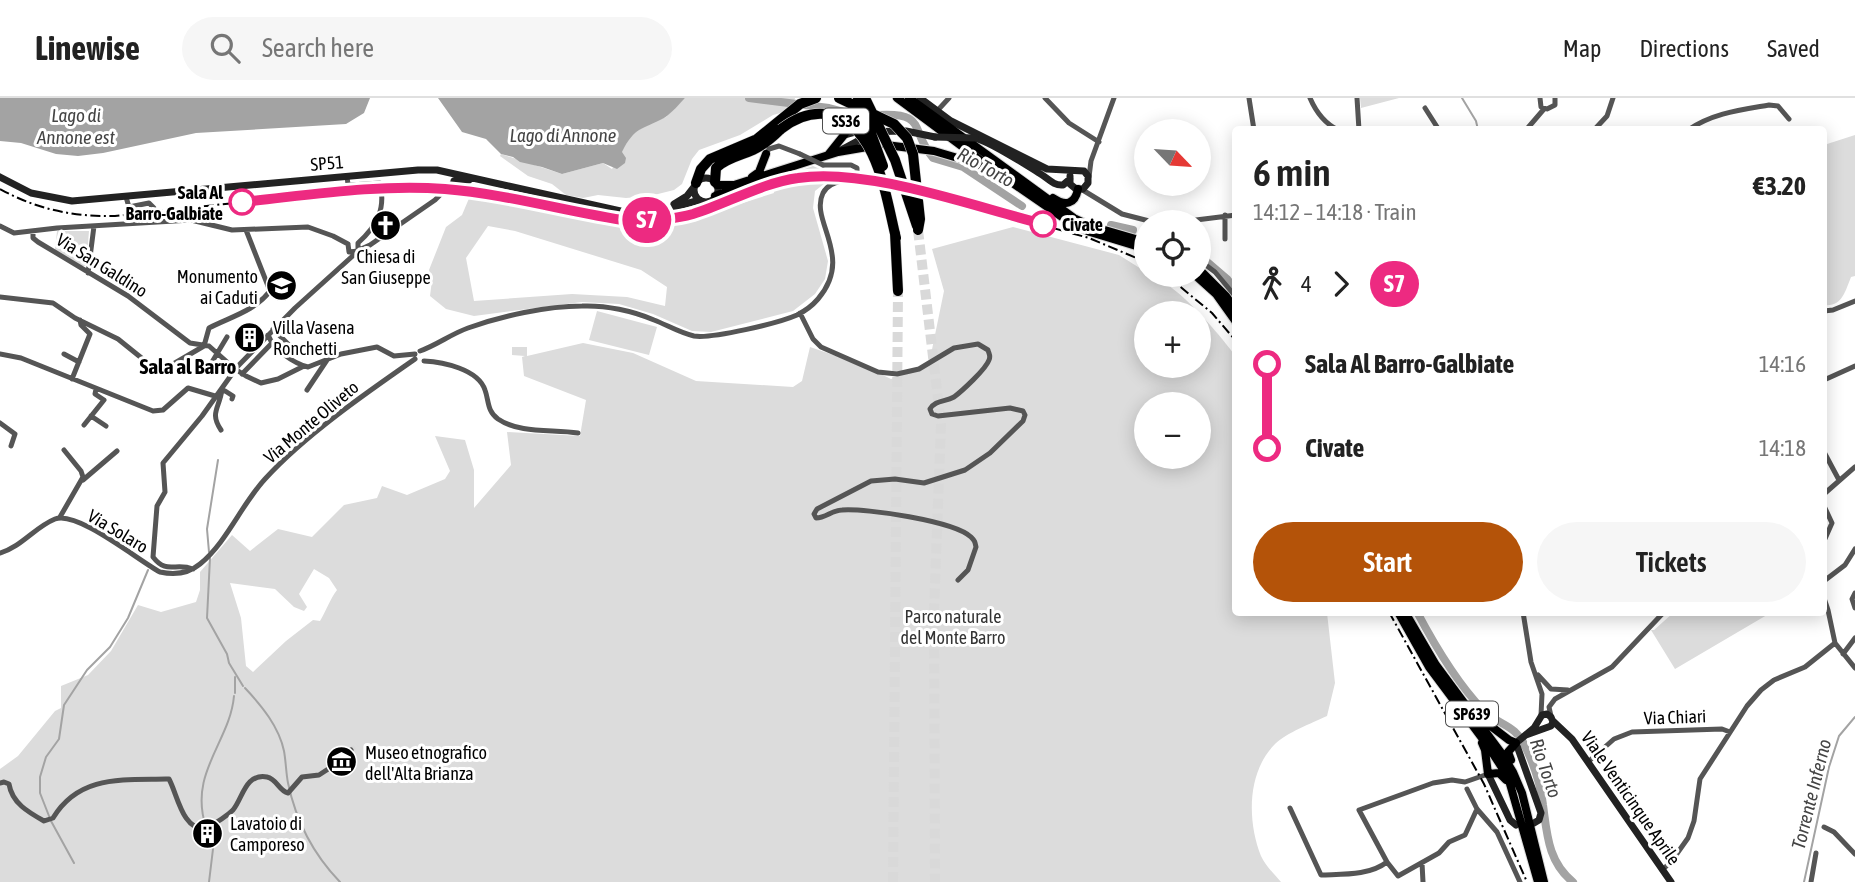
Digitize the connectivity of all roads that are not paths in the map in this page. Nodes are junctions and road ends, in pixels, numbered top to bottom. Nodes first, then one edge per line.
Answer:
1 (816, 98) edge
2 (839, 98) edge
3 (858, 98) edge
4 (864, 98) edge
5 (897, 98) edge
6 (909, 98) edge
7 (920, 98) edge
8 (949, 98) edge
9 (1045, 98) edge
10 (1114, 98) edge
11 (1249, 98) edge
12 (1310, 98) edge
13 (1357, 98) edge
14 (1540, 98) edge
15 (1555, 98) edge
16 (1613, 98) edge
17 (1425, 108) dead end
18 (1544, 108) junction
19 (937, 111) junction
20 (1789, 119) dead end
21 (779, 126) junction
22 (1253, 126) edge
23 (1331, 126) edge
24 (1359, 126) edge
25 (1436, 126) edge
26 (1529, 126) edge
27 (1598, 126) edge
28 (1694, 126) edge
29 (846, 133) junction
30 (875, 133) junction
31 (1099, 142) junction
32 (838, 152) junction
33 (766, 154) junction
34 (828, 155) junction
35 (738, 156) junction
36 (1091, 161) junction
37 (806, 162) junction
38 (999, 164) junction
39 (1074, 174) junction
40 (1000, 175) junction
41 (0, 177) edge
42 (346, 177) junction
43 (456, 178) junction
44 (1050, 180) junction
45 (1088, 180) junction
46 (716, 184) junction
47 (695, 185) junction
48 (734, 185) junction
49 (1078, 189) junction
50 (715, 196) junction
51 (126, 197) junction
52 (1097, 199) junction
53 (700, 200) junction
54 (656, 212) junction
55 (1232, 214) edge
56 (1134, 217) edge
57 (1211, 217) edge
58 (154, 222) junction
59 (0, 226) edge
60 (94, 226) junction
61 (246, 230) junction
62 (33, 231) junction
63 (896, 238) junction
64 (1134, 239) edge
65 (1225, 239) dead end
66 (348, 244) junction
67 (1134, 245) edge
68 (356, 249) junction
69 (1211, 269) edge
70 (88, 273) junction
71 (1211, 282) edge
72 (1208, 287) edge
73 (898, 291) tunnel mouth
74 (1232, 292) edge
75 (0, 297) edge
76 (1855, 301) edge
77 (1232, 304) edge
78 (1827, 311) edge
79 (800, 313) junction
80 (1232, 316) edge
81 (80, 320) junction
82 (273, 329) junction
83 (268, 335) junction
84 (227, 337) dead end
85 (271, 343) junction
86 (289, 345) dead end
87 (204, 346) junction
88 (218, 353) junction
89 (0, 354) edge
90 (64, 354) dead end
91 (10, 357) junction
92 (420, 357) junction
93 (327, 360) junction
94 (0, 361) edge
95 (79, 362) junction
96 (212, 362) dead end
97 (304, 366) junction
98 (1855, 366) edge
99 (232, 367) junction
100 (242, 374) junction
101 (72, 379) junction
102 (1827, 379) edge
103 (96, 389) junction
104 (222, 389) junction
105 (307, 390) dead end
106 (215, 396) junction
107 (232, 399) dead end
108 (91, 416) junction
109 (0, 423) edge
110 (84, 425) dead end
111 (106, 426) dead end
112 (221, 430) dead end
113 (578, 433) dead end
114 (11, 446) dead end
115 (64, 450) dead end
116 (117, 451) dead end
117 (1827, 458) edge
118 (1855, 467) edge
119 (1855, 473) edge
120 (1848, 474) junction
121 (1839, 480) junction
122 (81, 483) junction
123 (1827, 491) edge
124 (1827, 512) edge
125 (60, 517) junction
126 (1827, 534) edge
127 (1855, 549) edge
128 (0, 553) edge
129 (191, 570) junction
130 (1827, 571) edge
131 (1830, 575) junction
132 (1827, 578) edge
133 (958, 580) dead end
134 (1855, 593) edge
135 (1827, 607) edge
136 (1855, 608) edge
137 (1400, 616) edge
138 (1407, 616) edge
139 (1524, 616) edge
140 (1660, 616) edge
141 (1855, 638) edge
142 (1835, 643) junction
143 (1843, 654) junction
144 (1855, 668) edge
145 (1536, 673) junction
146 (1550, 688) junction
147 (1575, 690) junction
148 (1542, 694) junction
149 (1554, 701) junction
150 (1461, 705) junction
151 (1546, 722) junction
152 (1730, 732) junction
153 (1517, 742) junction
154 (351, 750) tunnel mouth
155 (1588, 762) junction
156 (1488, 774) junction
157 (0, 783) edge
158 (1466, 785) junction
159 (1518, 794) junction
160 (1290, 808) dead end
161 (1477, 809) junction
162 (1534, 823) dead end
163 (1516, 825) dead end
164 (1824, 827) dead end
165 (1816, 853) dead end
166 (1855, 854) edge
167 (1387, 862) junction
168 (1422, 863) junction
169 (1665, 877) edge
170 (1423, 882) edge
171 (1520, 882) edge
172 (1538, 882) edge
173 (1544, 882) edge
174 (1811, 882) edge

1 - 21 highway, SS36
2 - 4 highway, SS36, bridge
3 - 63 highway, SS36, bridge
4 - 29 main road, bridge
5 - 40 main road
6 - 38 main road
7 - 19 main road
8 - 19 street
9 - 31 street
10 - 31 street
11 - 22 street
12 - 23 street
13 - 24 street
14 - 18 street
15 - 18 street
16 - 27 street
17 - 25 street
18 - 26 street
19 - 39 main road
20 - 28 street
21 - 35 highway, SS36
21 - 47 highway, SS36
21 - 63 highway, SS36, bridge
29 - 30 main road
29 - 34 main road
30 - 32 main road
30 - 44 main road, bridge
31 - 36 street
32 - 34 main road
32 - 40 main road
33 - 35 highway
33 - 48 main road
33 - 79 street, bridge
34 - 37 main road
35 - 46 highway, SS36
36 - 39 street
36 - 45 street
37 - 48 main road
37 - 50 main road
38 - 49 main road
38 - 64 main road
39 - 44 main road
39 - 45 main road
39 - 49 main road
40 - 67 main road
41 - 51 main road, SP51 / SP51
42 - 43 main road, SP51 / SP51
42 - 51 main road, SP51 / SP51
42 - 68 street
43 - 54 main road, SP51 / SP51
43 - 68 street
44 - 49 main road
45 - 49 main road
45 - 52 street
46 - 47 main road
46 - 48 main road
46 - 50 main road
47 - 53 main road
47 - 54 main road
49 - 52 street
50 - 53 main road
51 - 58 street
52 - 56 street
53 - 54 main road, SP51 / SP51
55 - 57 street
55 - 65 street
58 - 60 street
58 - 61 street
59 - 62 street
60 - 62 street
60 - 70 street
61 - 66 street
61 - 87 street
62 - 70 street, Via San Galdino
63 - 73 highway, SS36, bridge
66 - 68 street
66 - 68 street
68 - 82 street
69 - 74 street
70 - 87 street, Via San Galdino
71 - 77 main road
72 - 80 main road
75 - 81 street
76 - 78 street
79 - 92 street, Via Monte Oliveto
79 - 133 street
81 - 87 street
81 - 95 street
82 - 83 street
82 - 86 street
83 - 85 street
83 - 99 street
84 - 88 street
85 - 97 street
85 - 100 street
87 - 88 street, Via San Galdino
88 - 96 street
88 - 99 street, Via San Galdino
89 - 91 street
90 - 95 street
91 - 94 street
91 - 101 street
92 - 93 street
92 - 113 street
92 - 129 street, Via Monte Oliveto
93 - 97 street
93 - 105 street
95 - 101 street
97 - 100 street
98 - 102 street
99 - 100 street, Via San Galdino
99 - 104 street
101 - 103 street
103 - 106 street
103 - 108 street
104 - 106 street
104 - 107 street
104 - 112 street
106 - 129 street, Via Solaro
108 - 110 street
108 - 111 street
109 - 114 street
115 - 122 street
116 - 122 street
117 - 121 street
118 - 120 street
119 - 120 street
120 - 121 street
121 - 123 street
122 - 125 street
124 - 126 street
125 - 128 street, Via Solaro
125 - 129 street, Via Solaro
127 - 131 street
130 - 131 street
131 - 132 street
134 - 136 street
135 - 142 street
137 - 150 main road, SP639
138 - 150 main road, SP639
139 - 145 street
140 - 147 street
141 - 143 street
142 - 143 street
142 - 152 street, Via Chiari
143 - 144 street
145 - 146 street
145 - 148 street
146 - 147 street
146 - 148 street
146 - 149 street
147 - 149 street
148 - 151 street
149 - 151 street
150 - 153 main road
150 - 156 main road
150 - 159 main road, SP639
151 - 153 main road
151 - 155 main road, Viale Venticinque Aprile
152 - 155 street, Via Chiari
152 - 169 street, Via Chiari
153 - 159 main road
153 - 162 main road
154 - 157 street
155 - 169 main road, Viale Venticinque Aprile
156 - 158 street
156 - 159 main road
156 - 163 main road
158 - 161 street
158 - 167 street
159 - 172 main road, SP639
159 - 173 main road, SP639
160 - 167 street
161 - 168 street
161 - 171 street
164 - 166 street
165 - 174 street
167 - 168 street
168 - 170 street

